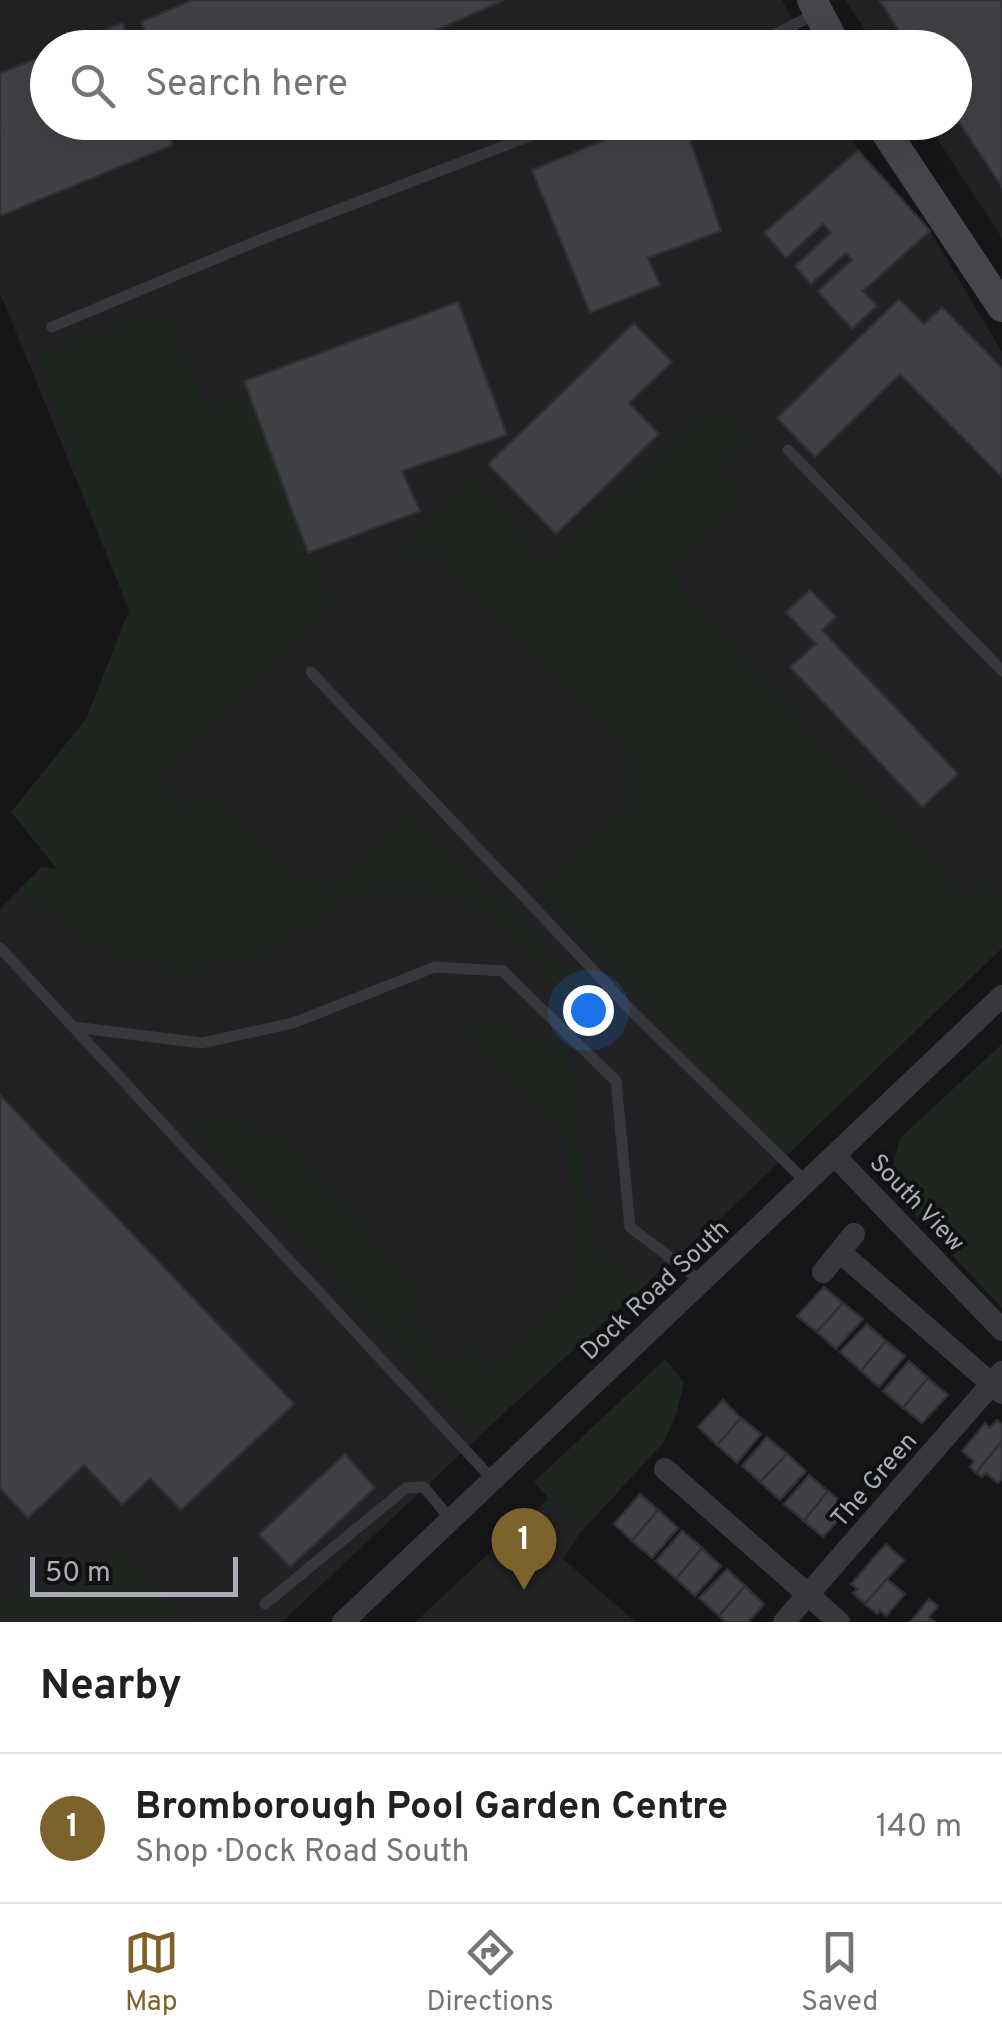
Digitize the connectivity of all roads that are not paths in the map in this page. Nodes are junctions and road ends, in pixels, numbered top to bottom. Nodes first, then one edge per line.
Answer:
1 (815, 6) edge
2 (778, 30) edge
3 (828, 30) edge
4 (519, 140) edge
5 (890, 140) edge
6 (1002, 307) edge
7 (52, 327) dead end
8 (788, 450) dead end
9 (1002, 671) edge
10 (311, 672) dead end
11 (0, 948) edge
12 (1002, 996) edge
13 (74, 1027) junction
14 (835, 1156) junction
15 (807, 1182) junction
16 (823, 1272) dead end
17 (702, 1282) junction
18 (1002, 1330) edge
19 (999, 1383) edge
20 (665, 1469) dead end
21 (493, 1480) junction
22 (450, 1520) junction
23 (807, 1594) junction
24 (265, 1604) dead end
25 (343, 1622) edge
26 (784, 1622) edge
27 (839, 1622) edge

1 - 2 lane
1 - 3 street
4 - 7 lane
5 - 6 street
8 - 9 lane
10 - 15 lane
11 - 13 lane
12 - 14 street, Dock Road South
13 - 17 lane
13 - 21 lane
14 - 15 street, Dock Road South
14 - 18 street, South View
15 - 17 street, Dock Road South
16 - 19 street
17 - 21 street, Dock Road South
19 - 23 street, The Green
20 - 23 street
21 - 22 street, Dock Road South
22 - 24 lane
22 - 25 street, Dock Road South
23 - 26 street, The Green
23 - 27 street

